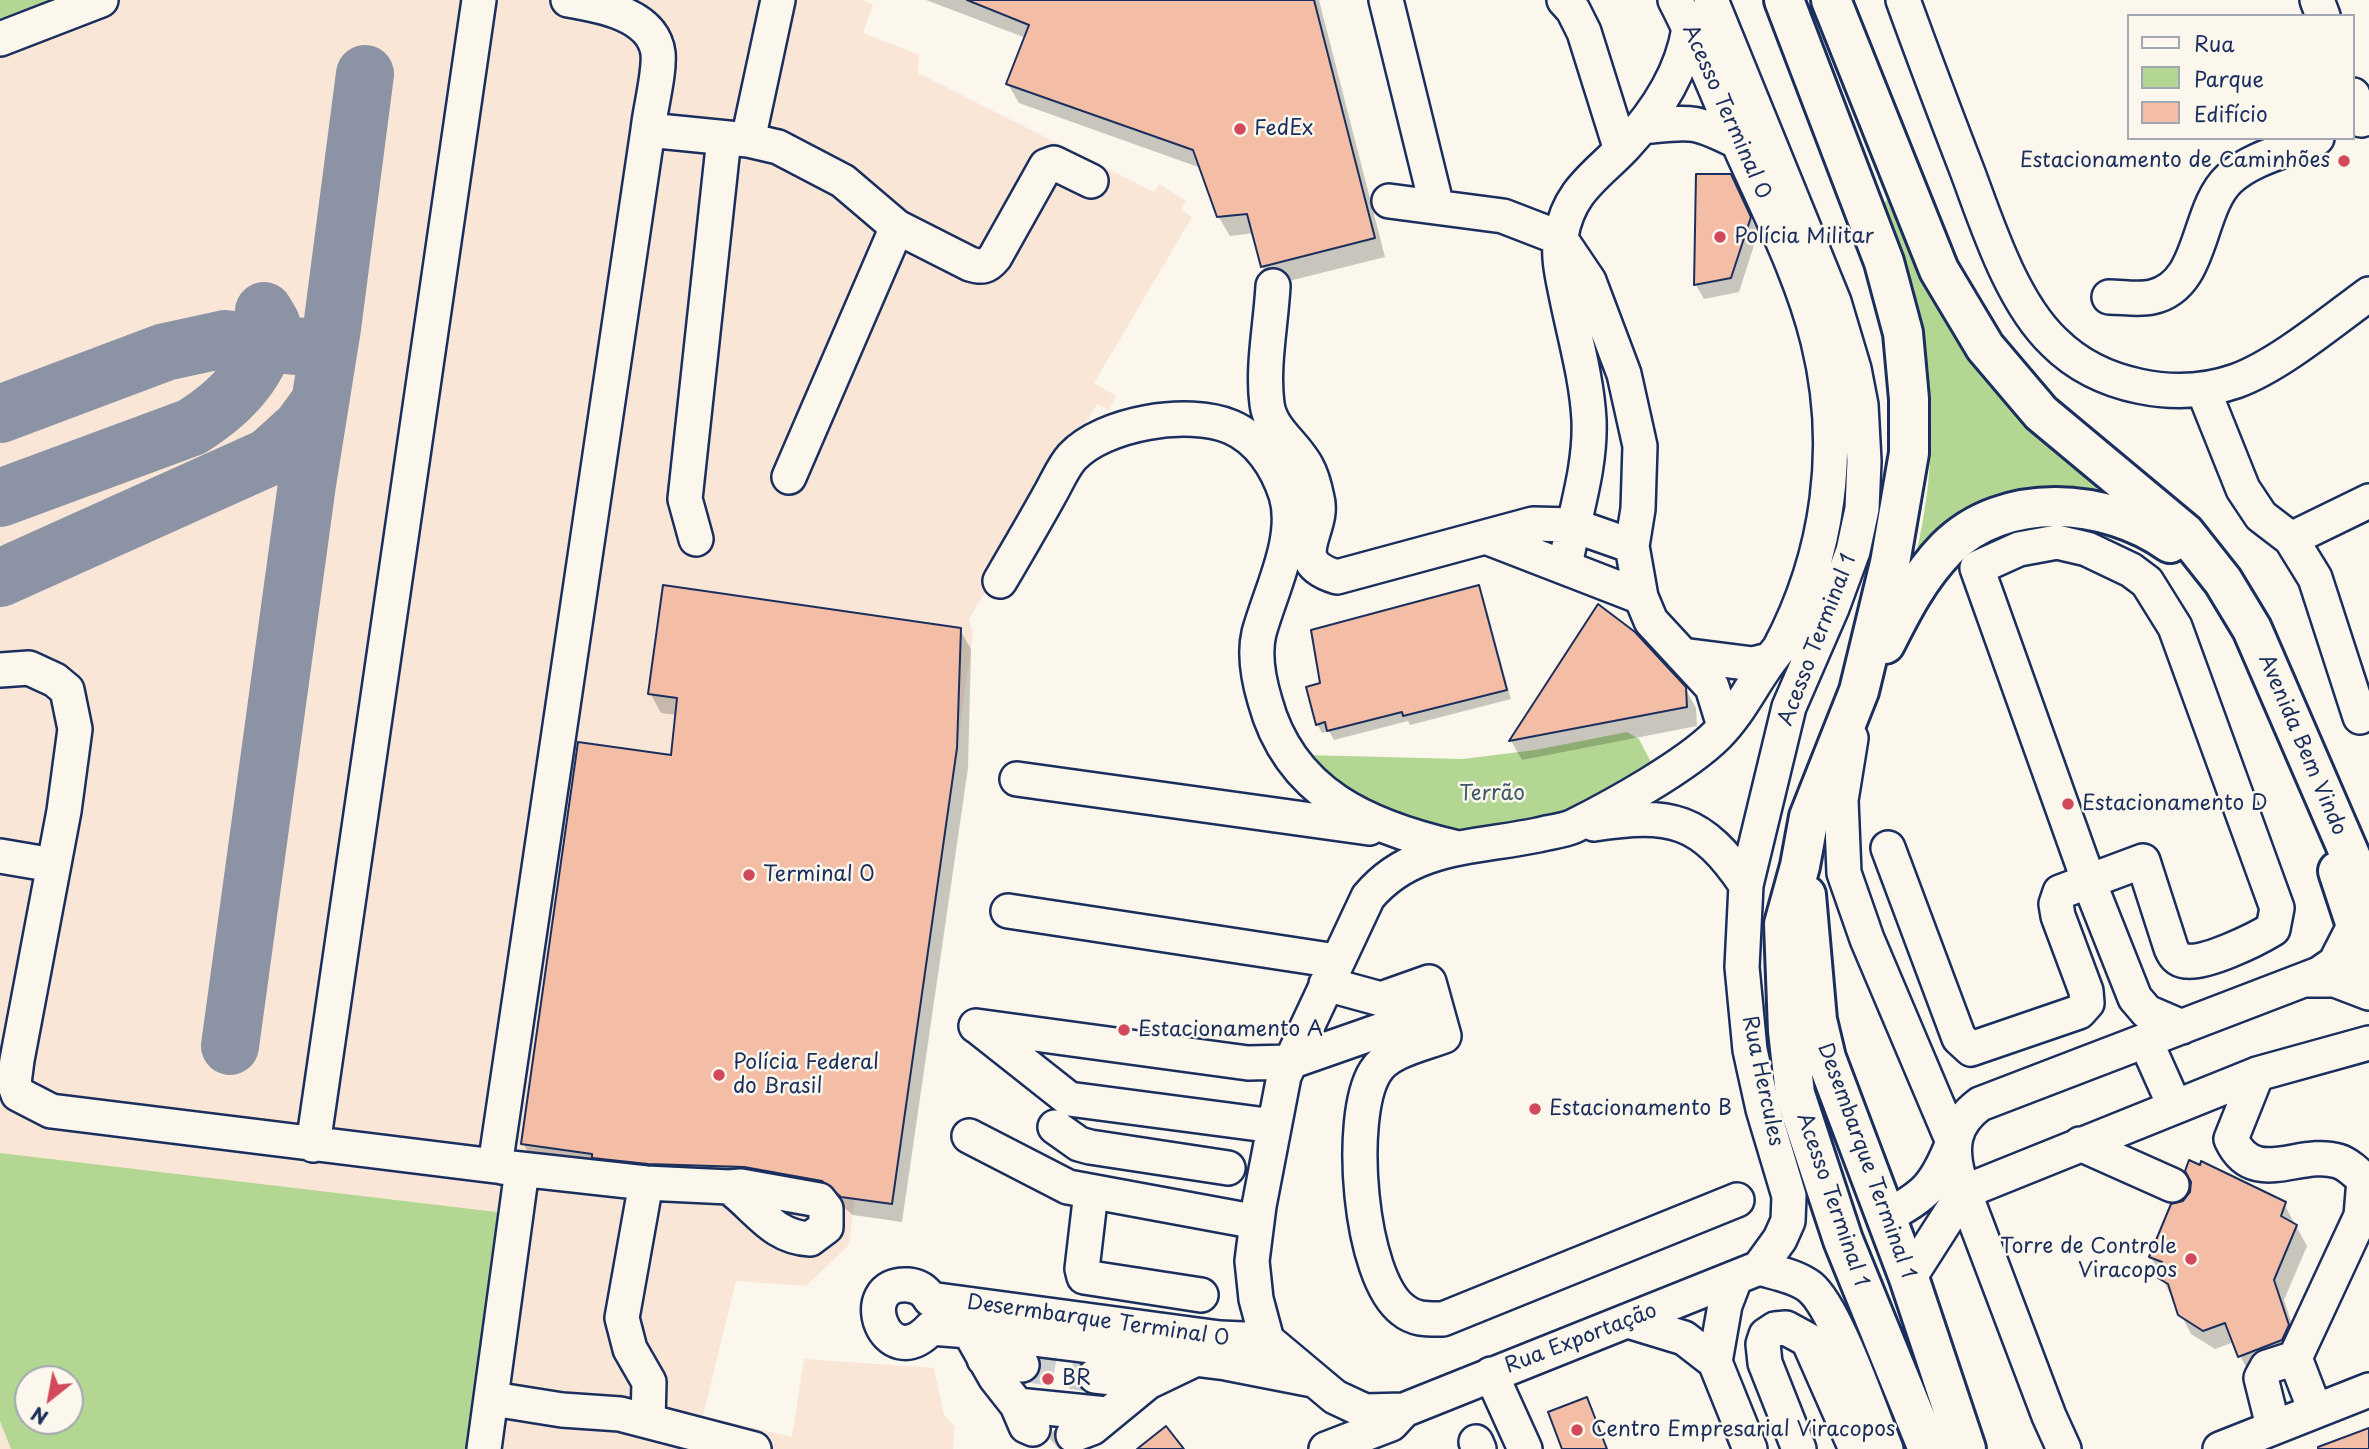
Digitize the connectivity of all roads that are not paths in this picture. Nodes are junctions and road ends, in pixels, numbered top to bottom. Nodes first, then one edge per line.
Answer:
1 (101, 0) edge
2 (479, 0) edge
3 (568, 0) edge
4 (778, 0) edge
5 (1386, 0) edge
6 (1564, 0) edge
7 (1711, 0) edge
8 (1769, 0) edge
9 (1784, 0) edge
10 (1830, 0) edge
11 (1903, 0) edge
12 (1682, 14) edge
13 (0, 39) edge
14 (1805, 61) junction
15 (648, 130) junction
16 (1632, 138) junction
17 (736, 139) junction
18 (2312, 140) edge
19 (1738, 142) junction
20 (1091, 181) dead end
21 (1390, 201) dead end
22 (1437, 207) junction
23 (897, 227) junction
24 (1560, 238) junction
25 (1273, 286) dead end
26 (2369, 294) edge
27 (2109, 297) dead end
28 (2203, 388) junction
29 (789, 477) dead end
30 (2369, 501) edge
31 (1572, 525) junction
32 (1486, 537) junction
33 (695, 539) dead end
34 (2291, 539) junction
35 (1632, 546) junction
36 (1565, 567) junction
37 (1000, 581) dead end
38 (2223, 581) junction
39 (1641, 597) junction
40 (1682, 655) junction
41 (1769, 660) junction
42 (0, 670) edge
43 (1859, 691) junction
44 (2360, 717) dead end
45 (1724, 726) junction
46 (1017, 779) dead end
47 (1570, 828) junction
48 (1406, 834) junction
49 (1454, 847) junction
50 (1888, 848) dead end
51 (0, 856) edge
52 (52, 865) junction
53 (1800, 866) junction
54 (2082, 884) junction
55 (1746, 885) junction
56 (1008, 911) dead end
57 (2362, 913) edge
58 (2369, 965) edge
59 (1331, 972) junction
60 (2305, 980) junction
61 (2369, 993) edge
62 (1432, 997) junction
63 (2182, 1027) junction
64 (2147, 1042) junction
65 (2369, 1043) edge
66 (2105, 1057) junction
67 (1290, 1062) junction
68 (2257, 1074) junction
69 (2175, 1107) junction
70 (1137, 1108) junction
71 (1274, 1126) junction
72 (1055, 1127) dead end
73 (969, 1136) dead end
74 (1953, 1142) junction
75 (2080, 1144) junction
76 (313, 1145) junction
77 (1132, 1154) junction
78 (509, 1168) junction
79 (1228, 1168) dead end
80 (646, 1184) junction
81 (2172, 1185) dead end
82 (729, 1187) dead end
83 (1091, 1192) junction
84 (1964, 1192) junction
85 (1737, 1200) dead end
86 (1885, 1217) junction
87 (1257, 1222) junction
88 (1747, 1273) junction
89 (1909, 1278) junction
90 (1201, 1295) dead end
91 (1628, 1321) junction
92 (1267, 1340) junction
93 (977, 1345) junction
94 (2295, 1358) junction
95 (1196, 1359) junction
96 (1715, 1362) junction
97 (1022, 1365) tunnel mouth
98 (1491, 1374) junction
99 (1095, 1376) tunnel mouth
100 (1148, 1382) junction
101 (1325, 1389) junction
102 (2369, 1390) edge
103 (493, 1399) junction
104 (1404, 1410) junction
105 (2315, 1410) junction
106 (1105, 1414) junction
107 (648, 1421) junction
108 (2273, 1426) junction
109 (1073, 1435) dead end
110 (1965, 1439) edge
111 (1367, 1443) edge
112 (484, 1449) edge
113 (754, 1449) edge
114 (1315, 1449) edge
115 (1326, 1449) edge
116 (1525, 1449) edge
117 (1750, 1449) edge
118 (1799, 1449) edge
119 (1856, 1449) edge
120 (1886, 1449) edge
121 (1928, 1449) edge
122 (2064, 1449) edge
123 (2220, 1449) edge

1 - 13 street
2 - 76 street
3 - 15 street
4 - 17 street
5 - 22 street
6 - 16 street
7 - 55 street, Acesso Terminal 1
8 - 14 main road
9 - 14 main road
10 - 38 main road, Avenida Bem Vindo
11 - 28 street
12 - 16 street
12 - 19 street, Acesso Terminal 0
14 - 43 main road
15 - 17 street
15 - 78 street
16 - 19 street
16 - 24 street
17 - 23 street
17 - 33 street
18 - 27 street
19 - 41 street, Acesso Terminal 0
20 - 23 street
21 - 22 street
22 - 24 street
23 - 29 street
24 - 31 street
24 - 35 street
25 - 32 street
26 - 28 street
28 - 34 street
30 - 34 street
31 - 32 street
31 - 35 street
31 - 36 street
32 - 36 street
34 - 44 street
35 - 39 street
36 - 39 street
37 - 48 street
38 - 43 main road
38 - 57 main road, Avenida Bem Vindo
39 - 40 street
40 - 41 street
40 - 45 street
41 - 45 street, Acesso Terminal 0
42 - 52 street
43 - 53 main road, Acesso Terminal 1
43 - 74 street
45 - 47 street, Acesso Terminal 0
46 - 48 street
47 - 49 street, Acesso Terminal 0
47 - 55 street
48 - 49 street
49 - 59 street
50 - 54 street
51 - 52 street
52 - 76 street
53 - 86 main road, Desembarque Terminal 1
53 - 121 main road, Acesso Terminal 1
54 - 54 street
54 - 63 street
54 - 66 street
55 - 88 street, Rua Hercules
56 - 59 street
57 - 58 main road
57 - 60 street
59 - 62 street
59 - 67 street
60 - 61 street
60 - 63 street
62 - 67 street
62 - 85 street
63 - 64 street
64 - 66 street
64 - 69 street
65 - 68 street
66 - 74 street
67 - 70 street
67 - 71 street
68 - 69 street
68 - 94 street
69 - 75 street
70 - 71 street
70 - 77 street
71 - 87 street
72 - 77 street
73 - 83 street
74 - 84 street
74 - 86 street
75 - 81 street
75 - 84 street
76 - 78 street
77 - 79 street
78 - 80 street
78 - 103 street
80 - 82 street
80 - 107 street
83 - 87 street
83 - 90 street
84 - 89 street
84 - 122 street
86 - 89 main road, Desembarque Terminal 1
87 - 92 street
88 - 91 street, Rua Exportação
88 - 96 street, Rua Hercules
88 - 120 street
89 - 110 main road, Desembarque Terminal 1
91 - 96 street
91 - 98 street, Rua Exportação
92 - 93 street, Desermbarque Terminal 0
92 - 101 street
93 - 95 street
93 - 97 street
93 - 106 street
94 - 105 street
94 - 108 street
95 - 100 street
95 - 101 street
96 - 117 street
98 - 104 street, Rua Exportação
98 - 116 street
99 - 100 street
100 - 106 street
101 - 104 street
101 - 114 street
102 - 105 street
103 - 107 street
103 - 112 street
104 - 111 street
105 - 108 street
106 - 109 street
107 - 113 street
108 - 123 street
111 - 115 street
118 - 119 street

